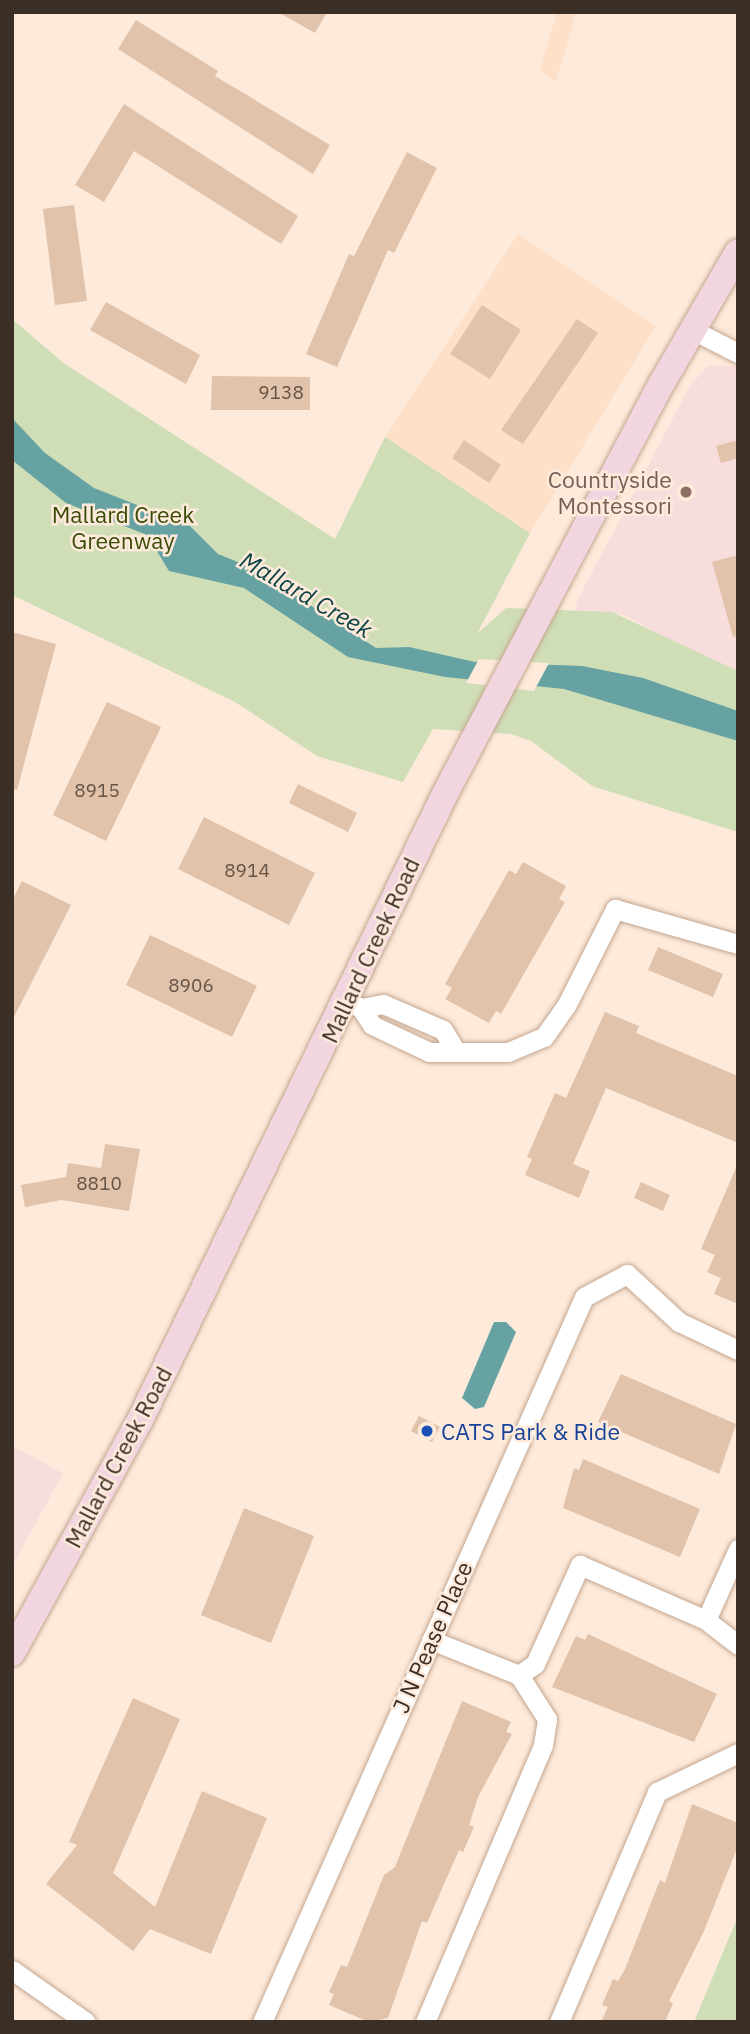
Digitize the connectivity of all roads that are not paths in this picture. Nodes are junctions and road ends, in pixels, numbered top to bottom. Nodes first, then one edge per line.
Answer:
1 (738, 252) edge
2 (691, 329) junction
3 (738, 353) edge
4 (738, 944) edge
5 (354, 1004) junction
6 (738, 1350) edge
7 (738, 1549) edge
8 (706, 1620) junction
9 (431, 1640) junction
10 (738, 1645) edge
11 (12, 1653) edge
12 (519, 1675) junction
13 (738, 1753) edge
14 (12, 1970) edge
15 (86, 2022) edge
16 (262, 2022) edge
17 (425, 2022) edge
18 (559, 2022) edge

1 - 2 main road, Mallard Creek Road
2 - 3 street
2 - 5 main road, Mallard Creek Road
4 - 5 street
5 - 11 main road, Mallard Creek Road
6 - 9 street, J N Pease Place
7 - 8 street
8 - 10 street
8 - 12 street
9 - 12 street
9 - 16 street, J N Pease Place
12 - 17 street
13 - 18 street
14 - 15 street

